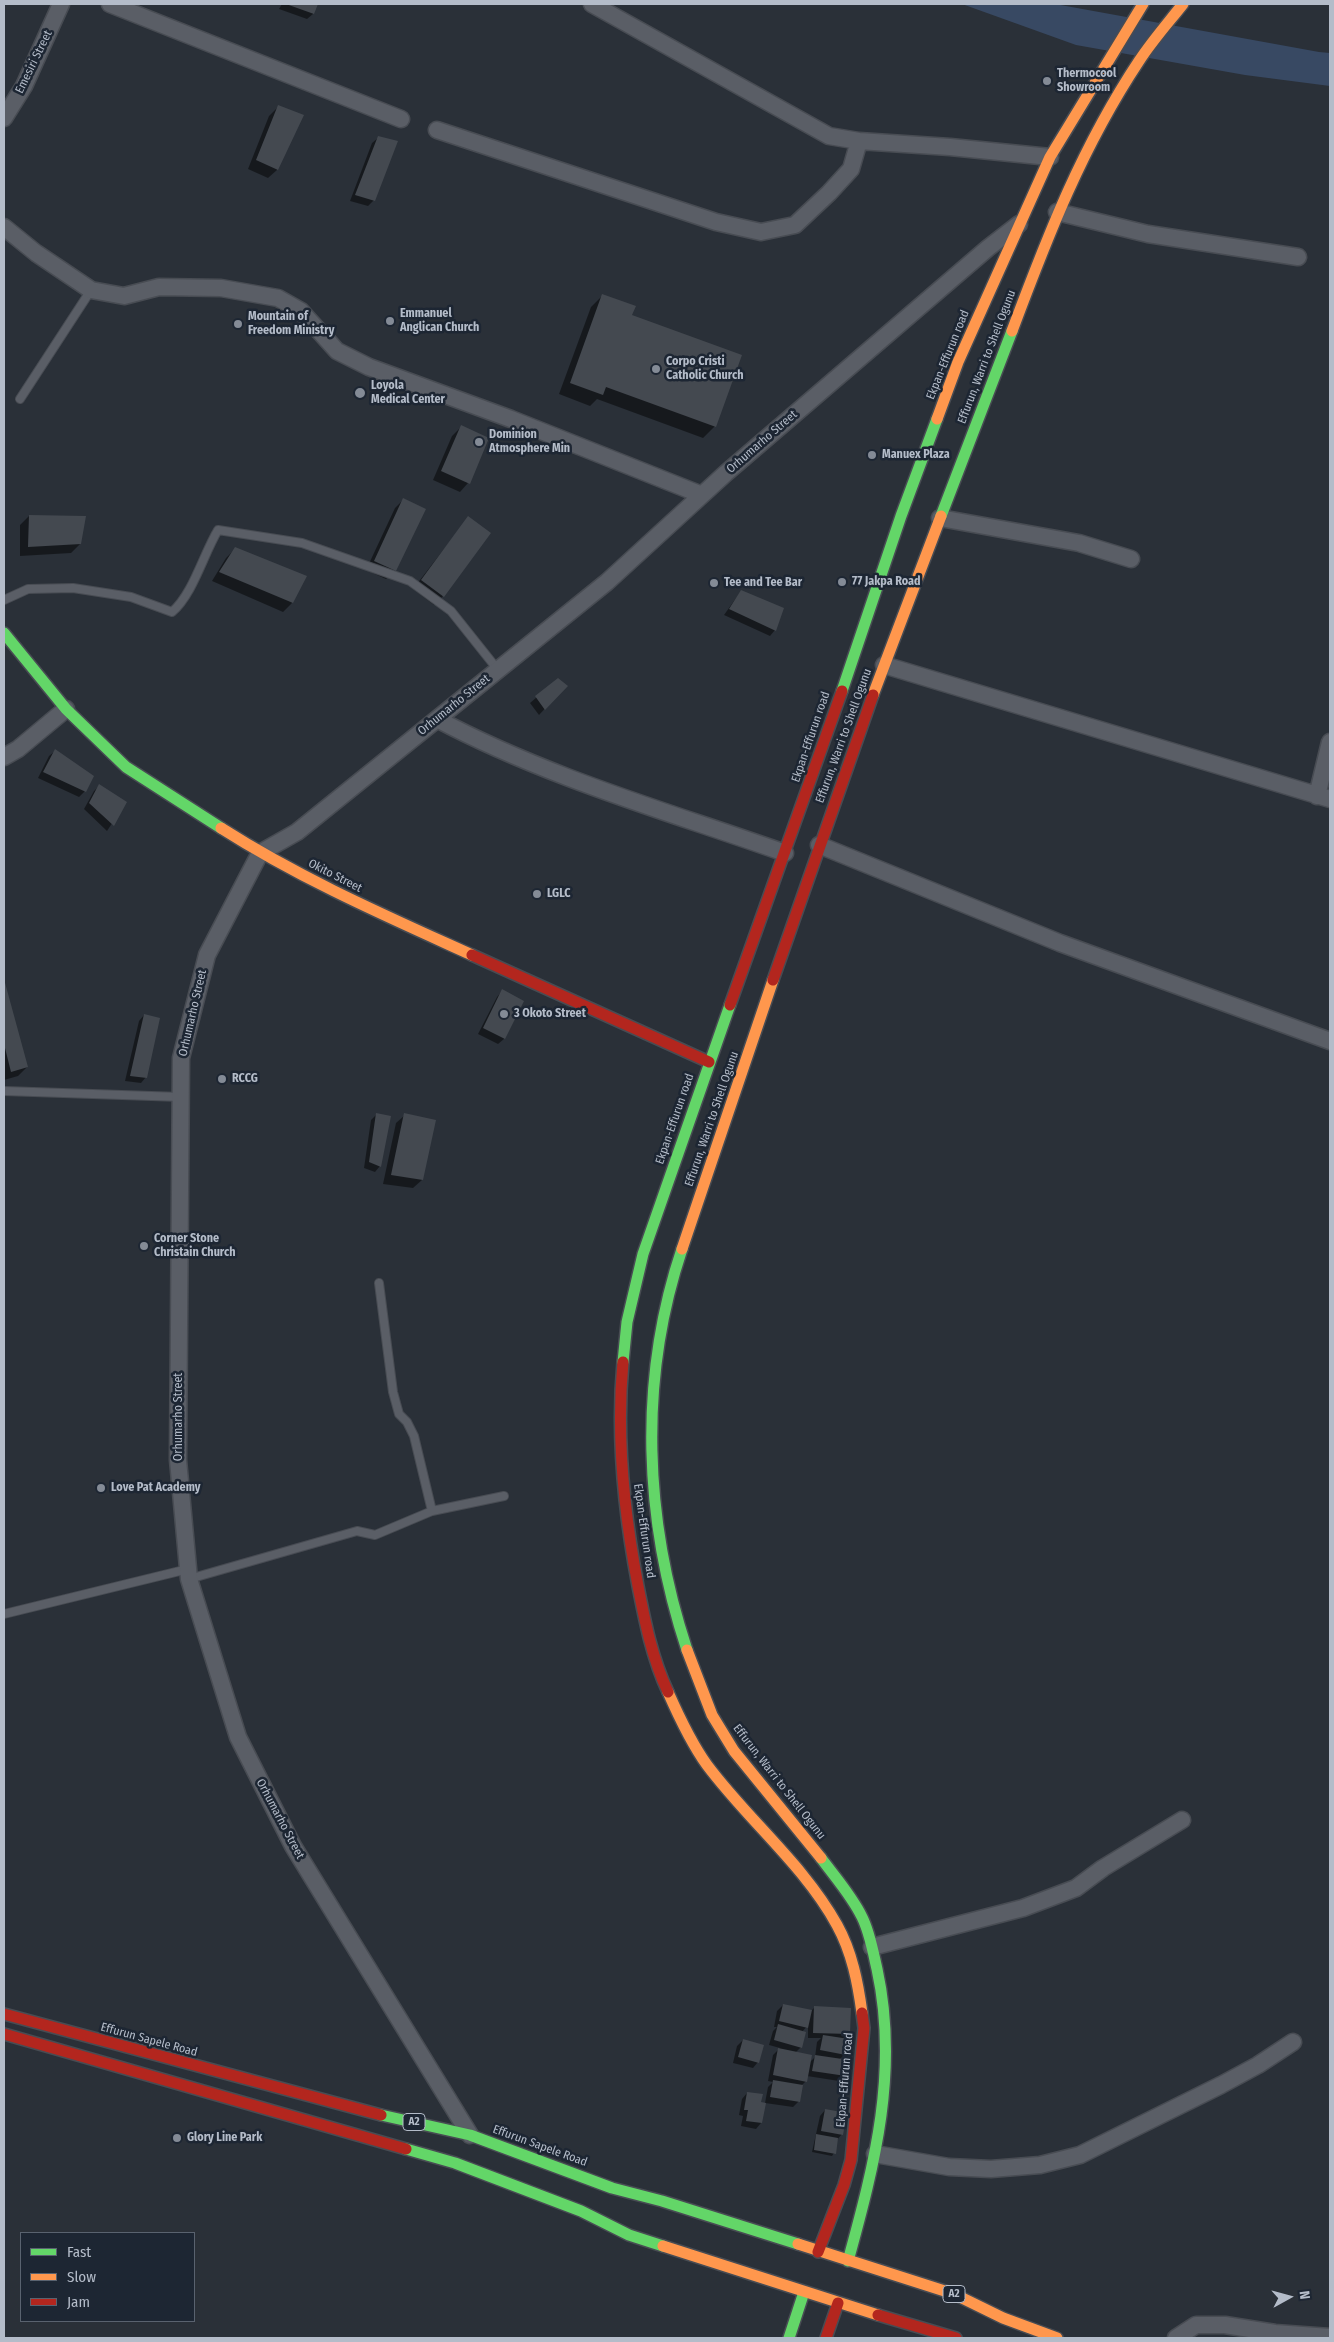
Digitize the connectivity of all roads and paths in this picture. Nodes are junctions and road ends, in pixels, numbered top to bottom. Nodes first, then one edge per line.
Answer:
1 (61, 4) edge
2 (110, 4) edge
3 (1143, 4) edge
4 (1183, 4) edge
5 (601, 6) edge
6 (4, 118) edge
7 (401, 119) dead end
8 (437, 130) dead end
9 (859, 141) junction
10 (1050, 157) junction
11 (1057, 212) junction
12 (1021, 223) junction
13 (4, 227) edge
14 (1298, 257) dead end
15 (91, 290) junction
16 (20, 399) dead end
17 (702, 495) junction
18 (940, 518) junction
19 (1131, 559) dead end
20 (4, 600) edge
21 (4, 633) edge
22 (884, 665) junction
23 (498, 670) junction
24 (66, 709) junction
25 (437, 719) junction
26 (1330, 742) edge
27 (4, 757) edge
28 (1324, 797) edge
29 (819, 845) junction
30 (260, 852) junction
31 (785, 853) junction
32 (1330, 1041) edge
33 (709, 1062) junction
34 (4, 1091) edge
35 (181, 1097) junction
36 (379, 1283) dead end
37 (504, 1496) dead end
38 (432, 1511) junction
39 (188, 1574) junction
40 (4, 1614) edge
41 (1182, 1820) dead end
42 (872, 1946) junction
43 (4, 2014) edge
44 (4, 2034) edge
45 (1293, 2042) dead end
46 (470, 2135) junction
47 (875, 2154) junction
48 (818, 2252) junction
49 (848, 2261) junction
50 (804, 2292) junction
51 (838, 2303) junction
52 (1330, 2337) edge
53 (789, 2338) edge
54 (826, 2338) edge
55 (956, 2338) edge
56 (1057, 2338) edge
57 (1176, 2338) edge

1 - 6 street, Emesiri Street
2 - 7 street
3 - 10 main road, Ekpan-Effurun road
4 - 11 main road, Effurun, Warri to Shell Ogunu
5 - 9 street
8 - 9 street
9 - 10 street
10 - 12 main road, Ekpan-Effurun road
11 - 14 street
11 - 18 main road, Effurun, Warri to Shell Ogunu
12 - 17 street, Orhumarho Street
12 - 31 main road, Ekpan-Effurun road
13 - 15 street
15 - 16 lane
15 - 17 street
17 - 23 street, Orhumarho Street
18 - 19 street
18 - 22 main road, Effurun, Warri to Shell Ogunu
20 - 23 lane
21 - 24 main road, Okito Street
22 - 28 street
22 - 29 main road, Effurun, Warri to Shell Ogunu
23 - 25 street, Orhumarho Street
24 - 27 street
24 - 30 main road, Okito Street
25 - 30 street, Orhumarho Street
25 - 31 street
26 - 28 street
29 - 32 street
29 - 42 main road, Effurun, Warri to Shell Ogunu
30 - 33 main road, Okito Street
30 - 35 street, Orhumarho Street
31 - 33 main road, Ekpan-Effurun road
33 - 48 main road, Ekpan-Effurun road
34 - 35 lane
35 - 39 street, Orhumarho Street
36 - 38 lane
37 - 38 lane
38 - 39 lane
39 - 40 lane
39 - 46 street, Orhumarho Street
41 - 42 street
42 - 47 main road, Effurun, Warri to Shell Ogunu
43 - 46 main road, Effurun Sapele Road / A2
44 - 50 main road, A2
45 - 47 street
46 - 48 main road, Effurun Sapele Road / A2
47 - 49 main road, Effurun, Warri to Shell Ogunu
48 - 49 main road, Effurun Sapele Road / A2
49 - 56 main road, Effurun Sapele Road / A2
50 - 51 main road, A2
50 - 53 main road
51 - 54 main road
51 - 55 main road, A2
52 - 57 street

